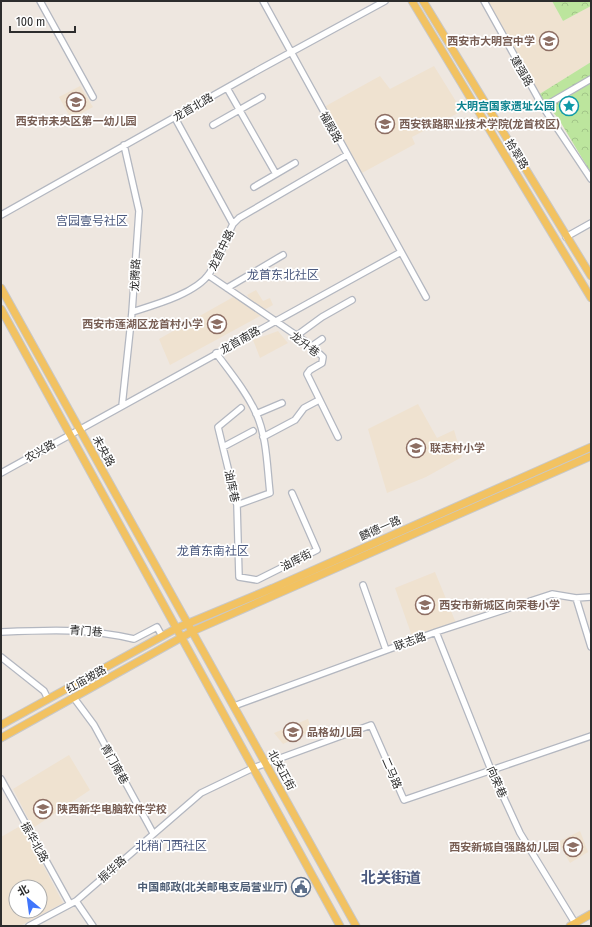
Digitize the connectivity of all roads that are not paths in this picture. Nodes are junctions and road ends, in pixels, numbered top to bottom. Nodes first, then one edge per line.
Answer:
1 (40, 1) edge
2 (263, 1) edge
3 (385, 1) edge
4 (412, 1) edge
5 (424, 1) edge
6 (484, 1) edge
7 (291, 53) junction
8 (591, 79) edge
9 (227, 88) junction
10 (93, 97) dead end
11 (262, 98) dead end
12 (543, 107) junction
13 (240, 110) junction
14 (175, 118) junction
15 (213, 125) dead end
16 (124, 145) junction
17 (347, 155) junction
18 (295, 164) dead end
19 (276, 174) junction
20 (591, 179) edge
21 (254, 187) dead end
22 (1, 215) edge
23 (591, 223) edge
24 (233, 224) junction
25 (566, 237) junction
26 (401, 252) junction
27 (283, 255) dead end
28 (208, 275) junction
29 (591, 276) edge
30 (1, 288) edge
31 (227, 288) junction
32 (426, 297) dead end
33 (591, 298) edge
34 (352, 300) dead end
35 (1, 309) edge
36 (132, 312) junction
37 (1, 317) edge
38 (275, 321) junction
39 (12, 329) junction
40 (296, 336) junction
41 (322, 339) dead end
42 (312, 346) junction
43 (216, 353) junction
44 (319, 400) junction
45 (282, 403) dead end
46 (122, 406) junction
47 (241, 408) dead end
48 (256, 414) junction
49 (79, 429) junction
50 (253, 431) dead end
51 (71, 434) junction
52 (263, 437) junction
53 (338, 437) dead end
54 (223, 447) junction
55 (591, 447) edge
56 (591, 456) edge
57 (1, 472) edge
58 (292, 493) dead end
59 (237, 506) junction
60 (240, 577) joint
61 (363, 585) dead end
62 (591, 597) edge
63 (576, 598) junction
64 (189, 624) junction
65 (177, 628) junction
66 (193, 631) junction
67 (1, 632) edge
68 (436, 632) junction
69 (162, 636) junction
70 (182, 638) junction
71 (591, 647) edge
72 (386, 650) junction
73 (1, 657) edge
74 (74, 698) junction
75 (48, 699) junction
76 (234, 706) junction
77 (1, 725) edge
78 (591, 736) edge
79 (1, 738) edge
80 (265, 764) junction
81 (253, 768) junction
82 (491, 770) junction
83 (1, 779) edge
84 (153, 833) junction
85 (76, 901) junction
86 (70, 904) junction
87 (591, 914) edge
88 (572, 924) edge
89 (31, 926) edge
90 (93, 926) edge
91 (340, 926) edge
92 (356, 926) edge

1 - 10 street
2 - 7 street, 福殿路
3 - 7 street, 龙首北路
4 - 33 main road, 拾翠路
5 - 25 main road, 拾翠路
6 - 12 street, 建强路
7 - 9 street, 龙首北路
7 - 17 street, 福殿路
8 - 12 street
9 - 13 street
9 - 14 street, 龙首北路
11 - 13 street
12 - 20 street, 建强路
13 - 15 street
13 - 19 street
14 - 16 street, 龙首北路
14 - 24 street
16 - 22 street, 龙首北路
16 - 36 street, 龙腾路
17 - 24 street, 龙首中路
17 - 26 street, 福殿路
18 - 19 street
19 - 21 street
23 - 25 street
24 - 28 street, 龙首中路
25 - 29 main road, 拾翠路
26 - 32 street, 福殿路
26 - 38 street, 龙首南路
27 - 31 street
28 - 31 street, 龙升巷
28 - 36 street, 龙首中路
30 - 49 main road, 未央路
31 - 38 street, 龙升巷
34 - 40 street
35 - 39 main road, 未央路
36 - 46 street, 龙腾路
37 - 39 street
38 - 40 street, 龙升巷
38 - 43 street, 龙首南路
39 - 51 main road, 未央路
40 - 42 street, 龙升巷
41 - 42 street
42 - 44 street, 龙升巷
43 - 46 street, 龙首南路
43 - 48 street
44 - 52 street
44 - 53 street, 龙升巷
45 - 48 street
46 - 49 street, 龙首南路
47 - 54 street, 油库巷
48 - 52 street
49 - 51 street, 农兴路
49 - 64 main road, 未央路
50 - 54 street
51 - 57 street, 农兴路
51 - 65 main road, 未央路
52 - 59 street
54 - 59 street, 油库巷
55 - 64 main road, 麟德一路
56 - 66 main road, 麟德一路
58 - 60 street, 油库街
59 - 60 street, 油库巷
61 - 72 street
62 - 63 street, 联志路
63 - 68 street, 联志路
63 - 71 street
64 - 65 main road, 麟德一路
64 - 66 main road, 北关正街
65 - 69 main road, 红庙坡路
65 - 70 main road
66 - 70 main road, 麟德一路
66 - 76 main road, 北关正街
67 - 69 street, 青门巷
68 - 72 street, 联志路
68 - 82 street, 向荣巷
69 - 75 main road, 红庙坡路
70 - 74 main road, 红庙坡路
70 - 81 main road
72 - 76 street, 联志路
73 - 75 street
74 - 79 main road, 红庙坡路
74 - 84 street, 青门南巷
75 - 77 main road, 红庙坡路
76 - 80 main road, 北关正街
78 - 82 street, 二马路
80 - 81 street, 二马路
80 - 82 street, 二马路
80 - 92 main road, 北关正街
81 - 84 street, 振华路
81 - 91 main road
82 - 88 street, 向荣巷
83 - 86 street, 振华北路
84 - 85 street, 振华路
85 - 86 street, 振华路
85 - 90 street
86 - 89 street, 振华路
87 - 88 main road

